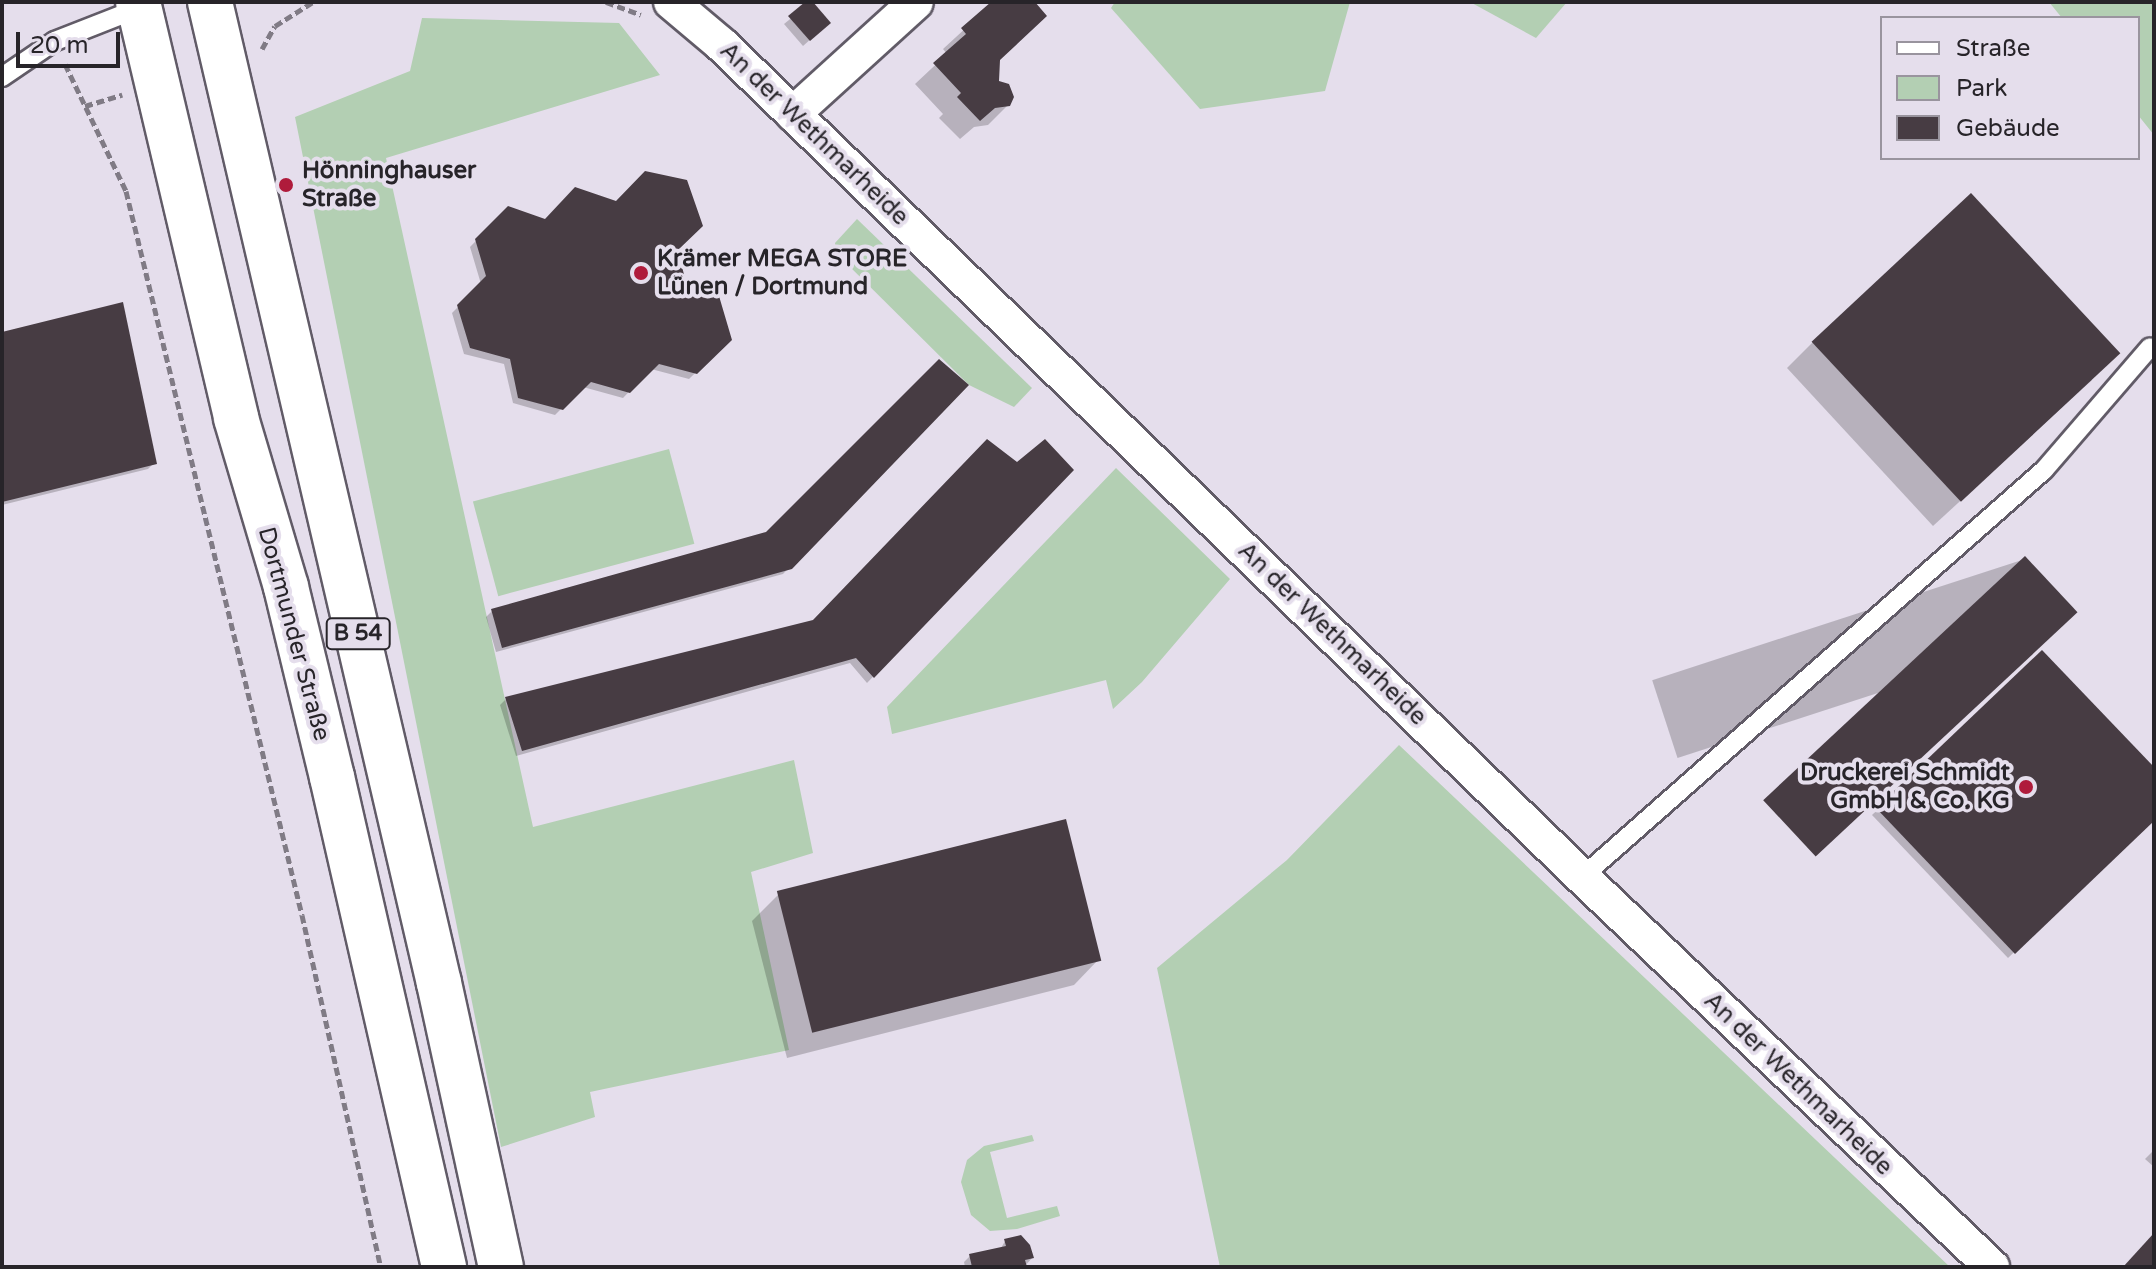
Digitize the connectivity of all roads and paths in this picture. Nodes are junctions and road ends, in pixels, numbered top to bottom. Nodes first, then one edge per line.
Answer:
1 (210, 2) edge
2 (313, 2) edge
3 (671, 2) edge
4 (916, 2) edge
5 (145, 4) edge
6 (55, 41) junction
7 (256, 59) dead end
8 (2, 77) edge
9 (793, 114) junction
10 (2150, 347) dead end
11 (1582, 877) junction
12 (381, 1267) edge
13 (444, 1267) edge
14 (501, 1267) edge
15 (1992, 1267) edge

1 - 14 main road, B 54
2 - 7 path
3 - 9 street, An der Wethmarheide
4 - 9 street
5 - 6 lane
5 - 13 main road, Dortmunder Straße / B 54
6 - 8 lane
6 - 12 path
9 - 11 street, An der Wethmarheide
10 - 11 lane
11 - 15 street, An der Wethmarheide

